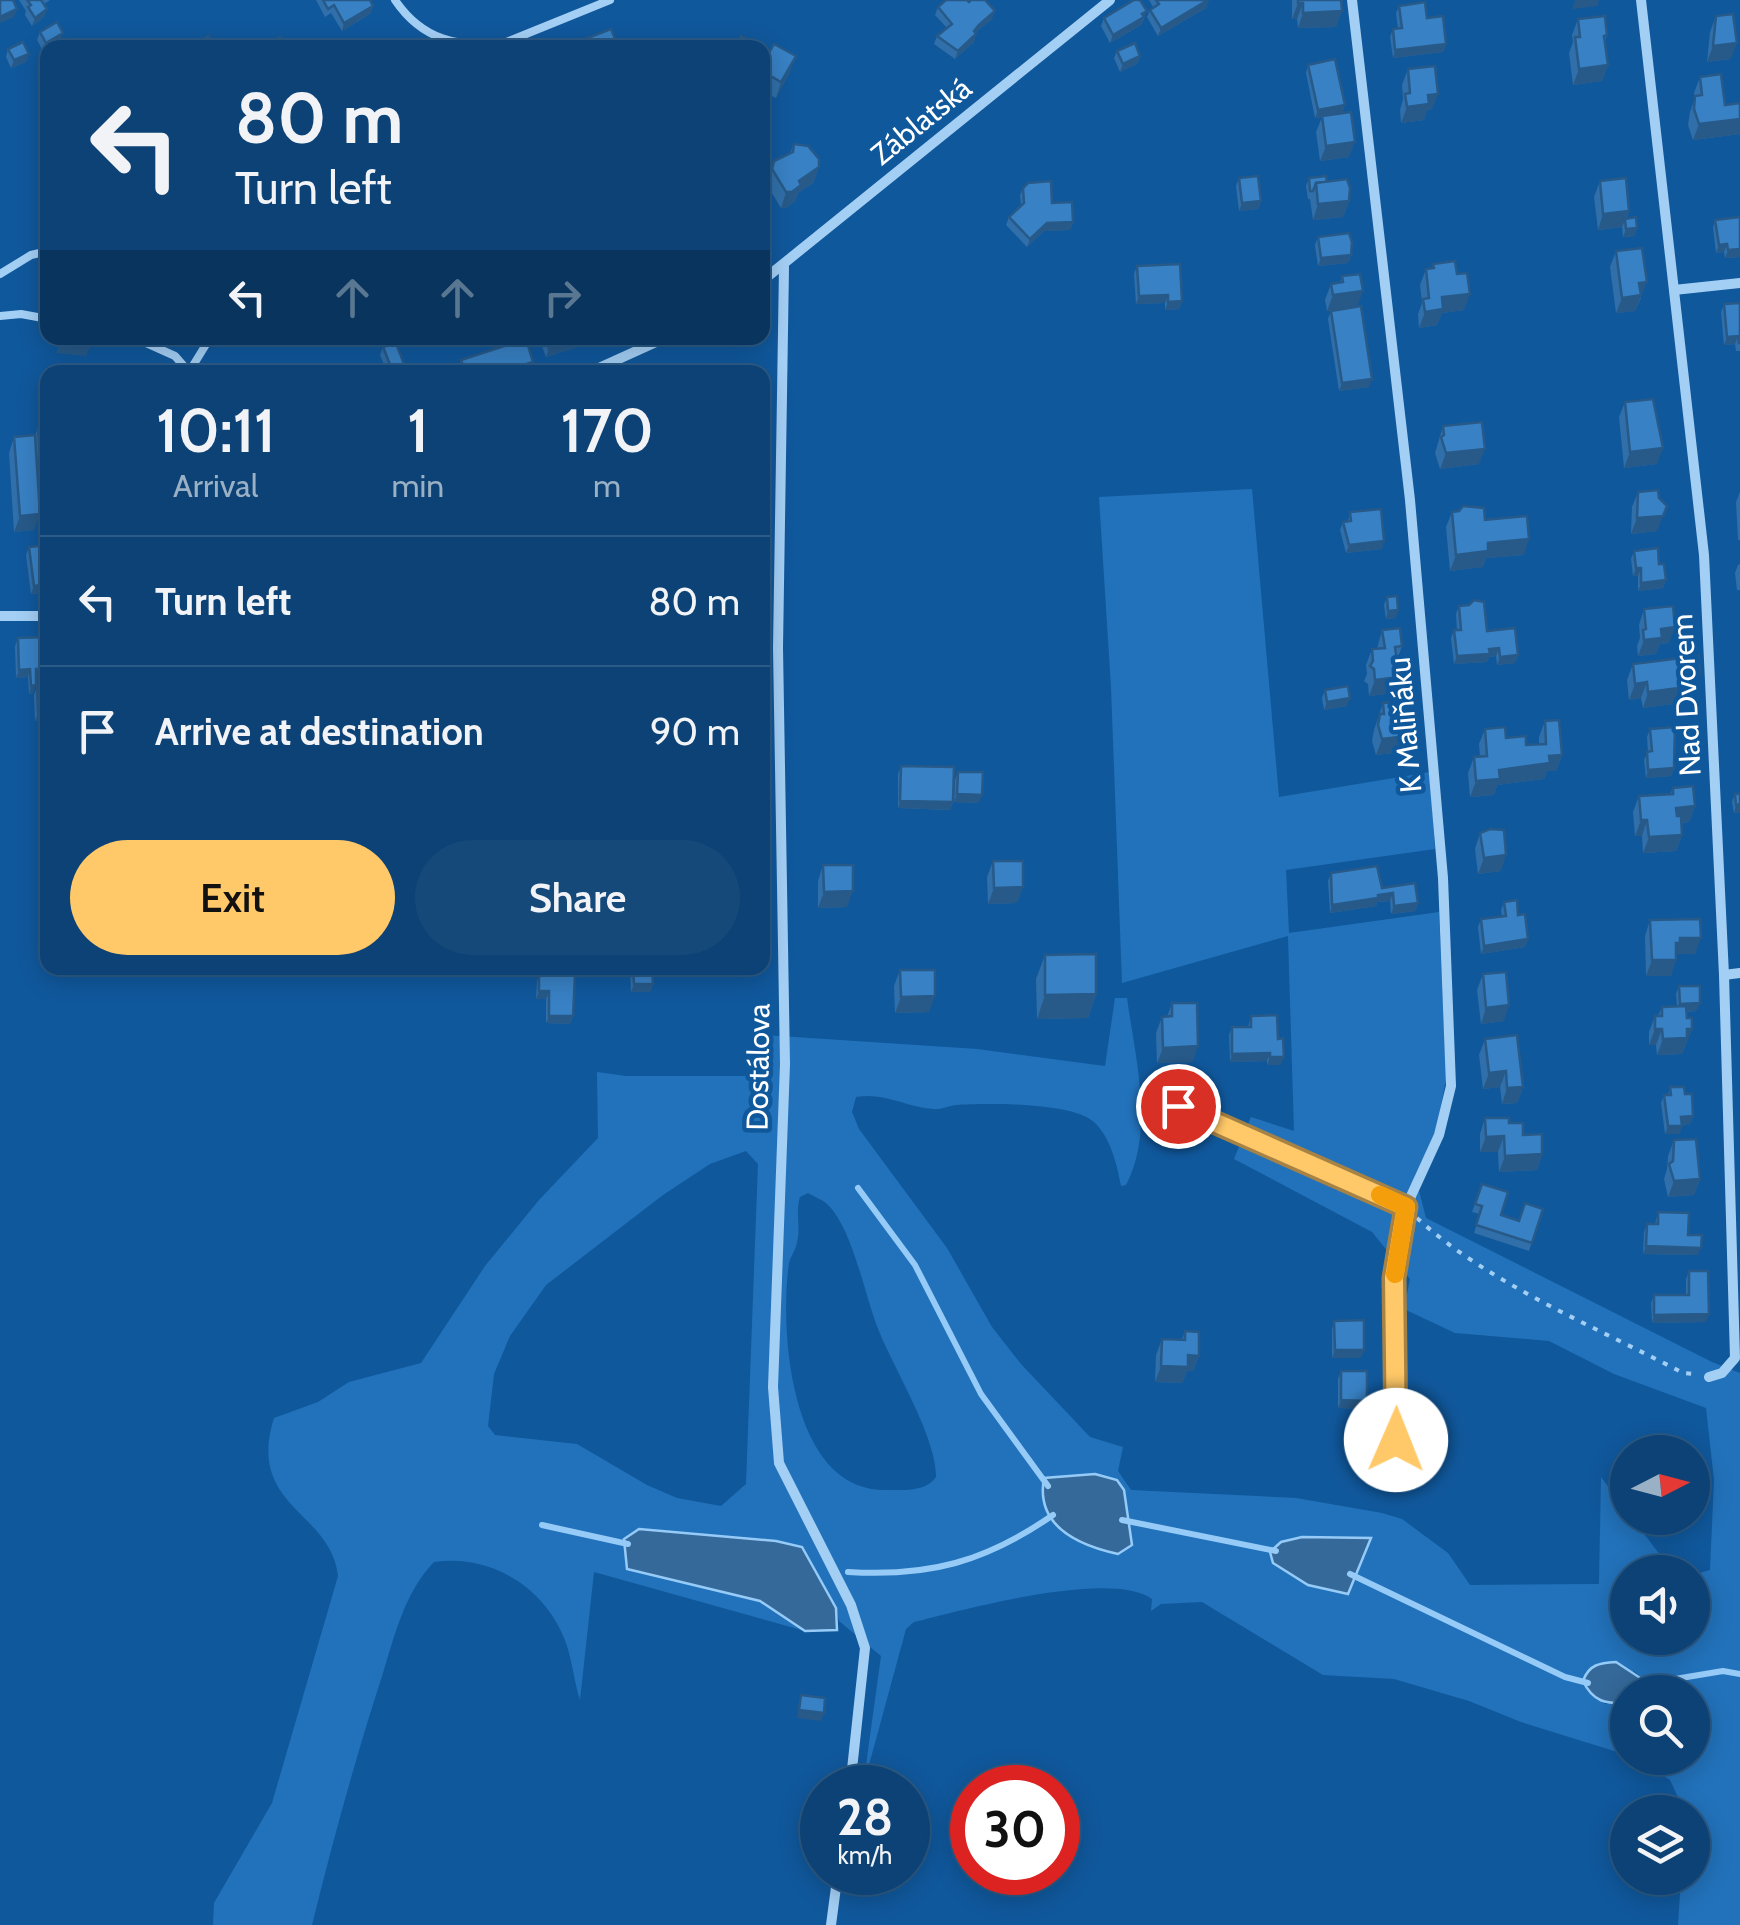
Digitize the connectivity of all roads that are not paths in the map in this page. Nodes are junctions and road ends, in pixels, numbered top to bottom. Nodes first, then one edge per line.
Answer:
1 (395, 0) edge
2 (610, 0) edge
3 (1110, 0) edge
4 (1352, 0) edge
5 (1640, 0) edge
6 (445, 40) edge
7 (515, 40) edge
8 (40, 253) edge
9 (784, 267) junction
10 (0, 274) edge
11 (770, 276) edge
12 (1740, 283) edge
13 (1674, 290) junction
14 (0, 316) edge
15 (40, 318) edge
16 (151, 345) edge
17 (650, 345) edge
18 (183, 365) edge
19 (605, 365) edge
20 (0, 616) edge
21 (40, 616) edge
22 (1740, 973) edge
23 (1724, 974) junction
24 (1178, 1106) dead end
25 (1406, 1207) junction
26 (1709, 1377) road end
27 (1396, 1440) dead end
28 (852, 1765) edge
29 (835, 1895) edge
30 (832, 1925) edge

1 - 6 lane
2 - 7 lane
3 - 9 street, Záblatská
4 - 25 street, K Maliňáku
5 - 13 street, Nad Dvorem
8 - 10 lane
9 - 11 street, Záblatská
9 - 28 street, Dostálova
12 - 13 street
13 - 23 street, Nad Dvorem
14 - 15 lane
16 - 18 lane
17 - 19 street
20 - 21 street
22 - 23 street
23 - 26 street, Nad Dvorem
24 - 25 street
25 - 27 street, K Maliňáku
29 - 30 street

